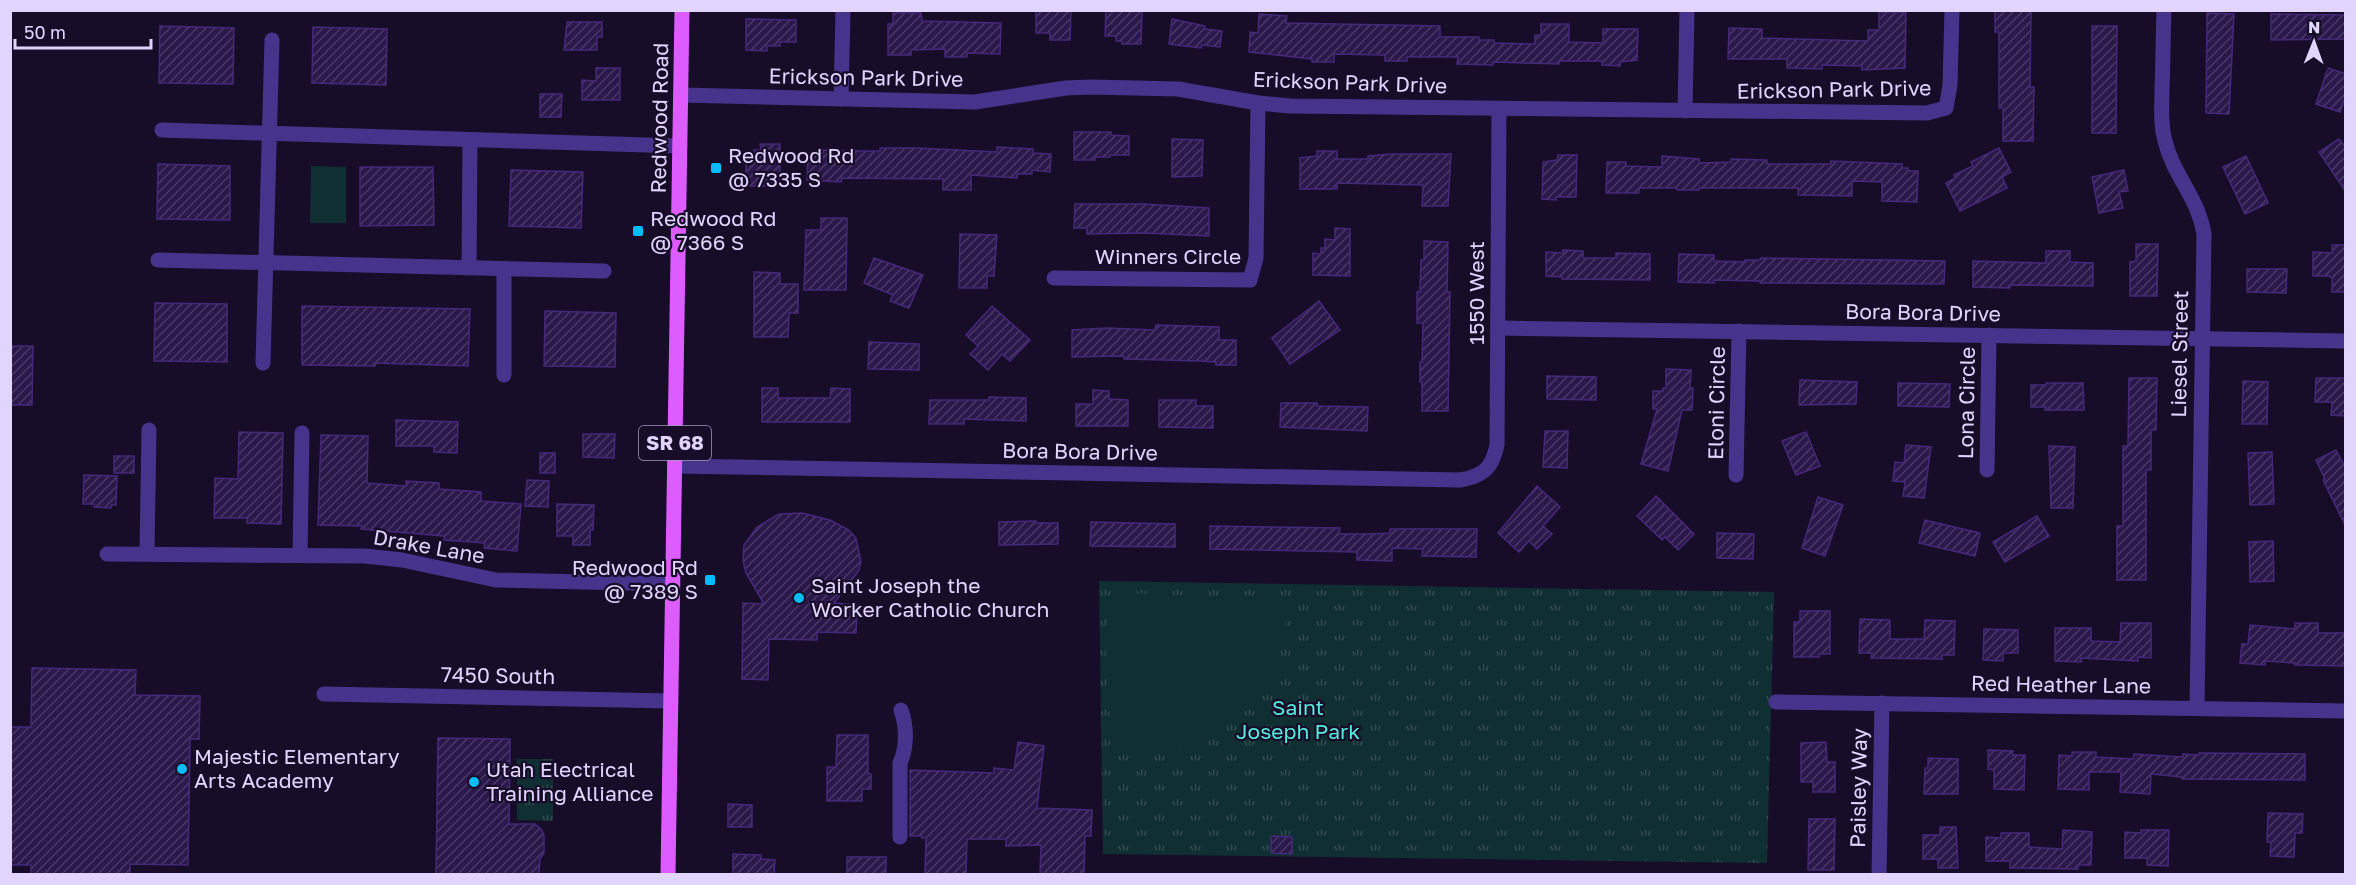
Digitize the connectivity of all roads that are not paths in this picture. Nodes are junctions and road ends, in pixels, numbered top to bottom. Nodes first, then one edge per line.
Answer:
1 (682, 10) edge
2 (843, 10) edge
3 (1687, 10) edge
4 (1952, 10) edge
5 (2164, 10) edge
6 (272, 40) dead end
7 (681, 95) junction
8 (841, 99) junction
9 (1258, 103) junction
10 (1500, 109) junction
11 (1685, 111) junction
12 (162, 130) dead end
13 (268, 134) junction
14 (470, 140) junction
15 (680, 147) junction
16 (158, 260) dead end
17 (265, 262) junction
18 (470, 268) junction
19 (504, 269) junction
20 (604, 271) dead end
21 (1054, 278) dead end
22 (1499, 328) junction
23 (1739, 332) junction
24 (1989, 335) junction
25 (2201, 339) junction
26 (2346, 341) edge
27 (264, 363) dead end
28 (504, 375) dead end
29 (149, 430) dead end
30 (302, 433) dead end
31 (675, 466) junction
32 (1987, 470) dead end
33 (1483, 472) joint
34 (1736, 475) dead end
35 (147, 552) junction
36 (107, 554) dead end
37 (300, 555) junction
38 (673, 584) junction
39 (324, 693) dead end
40 (671, 701) junction
41 (1776, 702) dead end
42 (1882, 703) junction
43 (2197, 708) junction
44 (901, 710) dead end
45 (2346, 711) edge
46 (900, 837) dead end
47 (668, 874) edge
48 (1879, 874) edge

1 - 7 main road, Redwood Road / SR 68
2 - 8 street
3 - 11 street
4 - 11 street, Erickson Park Drive
5 - 25 street, Liesel Street
6 - 13 street
7 - 8 street, Erickson Park Drive
7 - 15 main road, Redwood Road / SR 68
8 - 9 street, Erickson Park Drive
9 - 10 street, Erickson Park Drive
9 - 21 street, Winners Circle
10 - 11 street, Erickson Park Drive
10 - 22 street, 1550 West
12 - 13 street
13 - 14 street
13 - 17 street
14 - 15 street
14 - 18 street
15 - 31 main road, Redwood Road / SR 68
16 - 17 street
17 - 18 street
17 - 27 street
18 - 19 street
19 - 20 street
19 - 28 street
22 - 23 street, Bora Bora Drive
22 - 33 street, 1550 West
23 - 24 street, Bora Bora Drive
23 - 34 street, Eloni Circle
24 - 25 street, Bora Bora Drive
24 - 32 street, Lona Circle
25 - 26 street, Bora Bora Drive
25 - 43 street, Liesel Street
29 - 35 street
30 - 37 street
31 - 33 street, Bora Bora Drive
31 - 38 main road, Redwood Road / SR 68
35 - 36 street, Drake Lane
35 - 37 street, Drake Lane
37 - 38 street, Drake Lane
38 - 40 main road, Redwood Road / SR 68
39 - 40 street, 7450 South
40 - 47 main road, Redwood Road / SR 68
41 - 42 street, Red Heather Lane
42 - 43 street, Red Heather Lane
42 - 48 street, Paisley Way
43 - 45 street, Red Heather Lane
44 - 46 street

